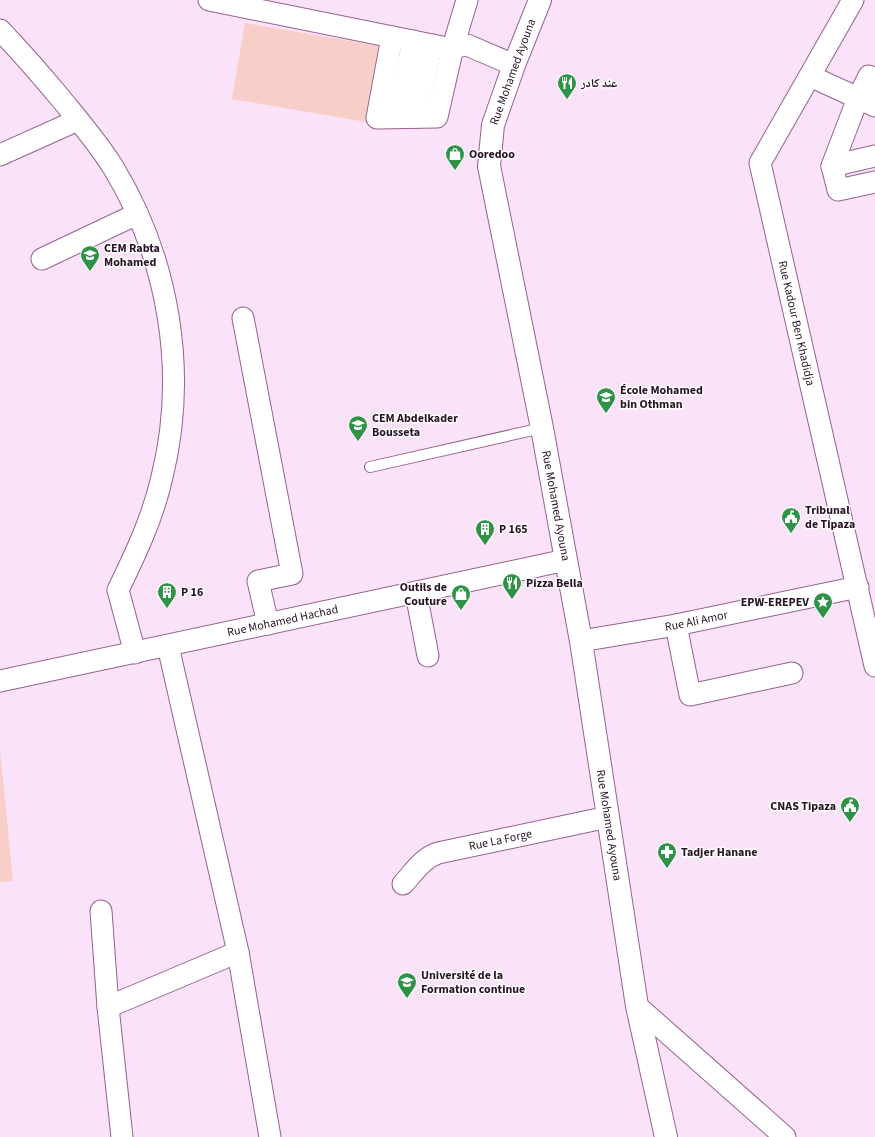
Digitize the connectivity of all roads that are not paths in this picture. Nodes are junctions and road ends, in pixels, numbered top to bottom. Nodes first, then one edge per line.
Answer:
1 (209, 0) edge
2 (467, 0) edge
3 (540, 0) edge
4 (853, 0) edge
5 (0, 30) edge
6 (392, 37) junction
7 (422, 43) junction
8 (453, 47) junction
9 (514, 65) junction
10 (810, 76) junction
11 (869, 101) edge
12 (407, 117) junction
13 (78, 120) junction
14 (0, 155) edge
15 (875, 156) edge
16 (832, 166) junction
17 (875, 182) edge
18 (137, 214) junction
19 (42, 259) dead end
20 (243, 318) dead end
21 (542, 428) junction
22 (370, 467) dead end
23 (566, 560) junction
24 (858, 587) junction
25 (416, 593) junction
26 (268, 624) junction
27 (676, 624) junction
28 (580, 640) junction
29 (168, 646) junction
30 (135, 653) junction
31 (428, 656) dead end
32 (875, 666) edge
33 (792, 673) dead end
34 (0, 681) edge
35 (608, 817) junction
36 (403, 884) dead end
37 (101, 911) dead end
38 (238, 952) junction
39 (637, 1006) junction
40 (108, 1007) junction
41 (122, 1137) edge
42 (270, 1137) edge
43 (666, 1137) edge
44 (785, 1137) edge

1 - 6 street
2 - 8 street
3 - 9 main road, Rue Mohamed Ayouna
4 - 10 street, Rue Kadour Ben Khadidja
5 - 13 street
6 - 7 street
6 - 12 street
7 - 8 street
7 - 12 street
8 - 9 street
8 - 12 street
9 - 21 main road, Rue Mohamed Ayouna
10 - 11 street
10 - 24 street, Rue Kadour Ben Khadidja
11 - 16 street
13 - 14 street
13 - 18 street
15 - 16 street
16 - 17 street
18 - 19 street
18 - 30 street
20 - 26 street
21 - 22 lane
21 - 23 main road, Rue Mohamed Ayouna
23 - 25 street, Rue Mohamed Hachad
23 - 28 main road, Rue Mohamed Ayouna
24 - 27 street, Rue Ali Amor
24 - 32 street, Rue Kadour Ben Khadidja
25 - 26 street, Rue Mohamed Hachad
25 - 31 street
26 - 29 street, Rue Mohamed Hachad
27 - 28 street, Rue Ali Amor
27 - 33 street
28 - 35 main road, Rue Mohamed Ayouna
29 - 30 street, Rue Mohamed Hachad
29 - 38 street
30 - 34 street, Rue Mohamed Hachad
35 - 36 street, Rue La Forge
35 - 39 main road, Rue Mohamed Ayouna
37 - 40 street
38 - 40 street
38 - 42 street
39 - 43 main road, Rue Mohamed Ayouna
39 - 44 street
40 - 41 street

